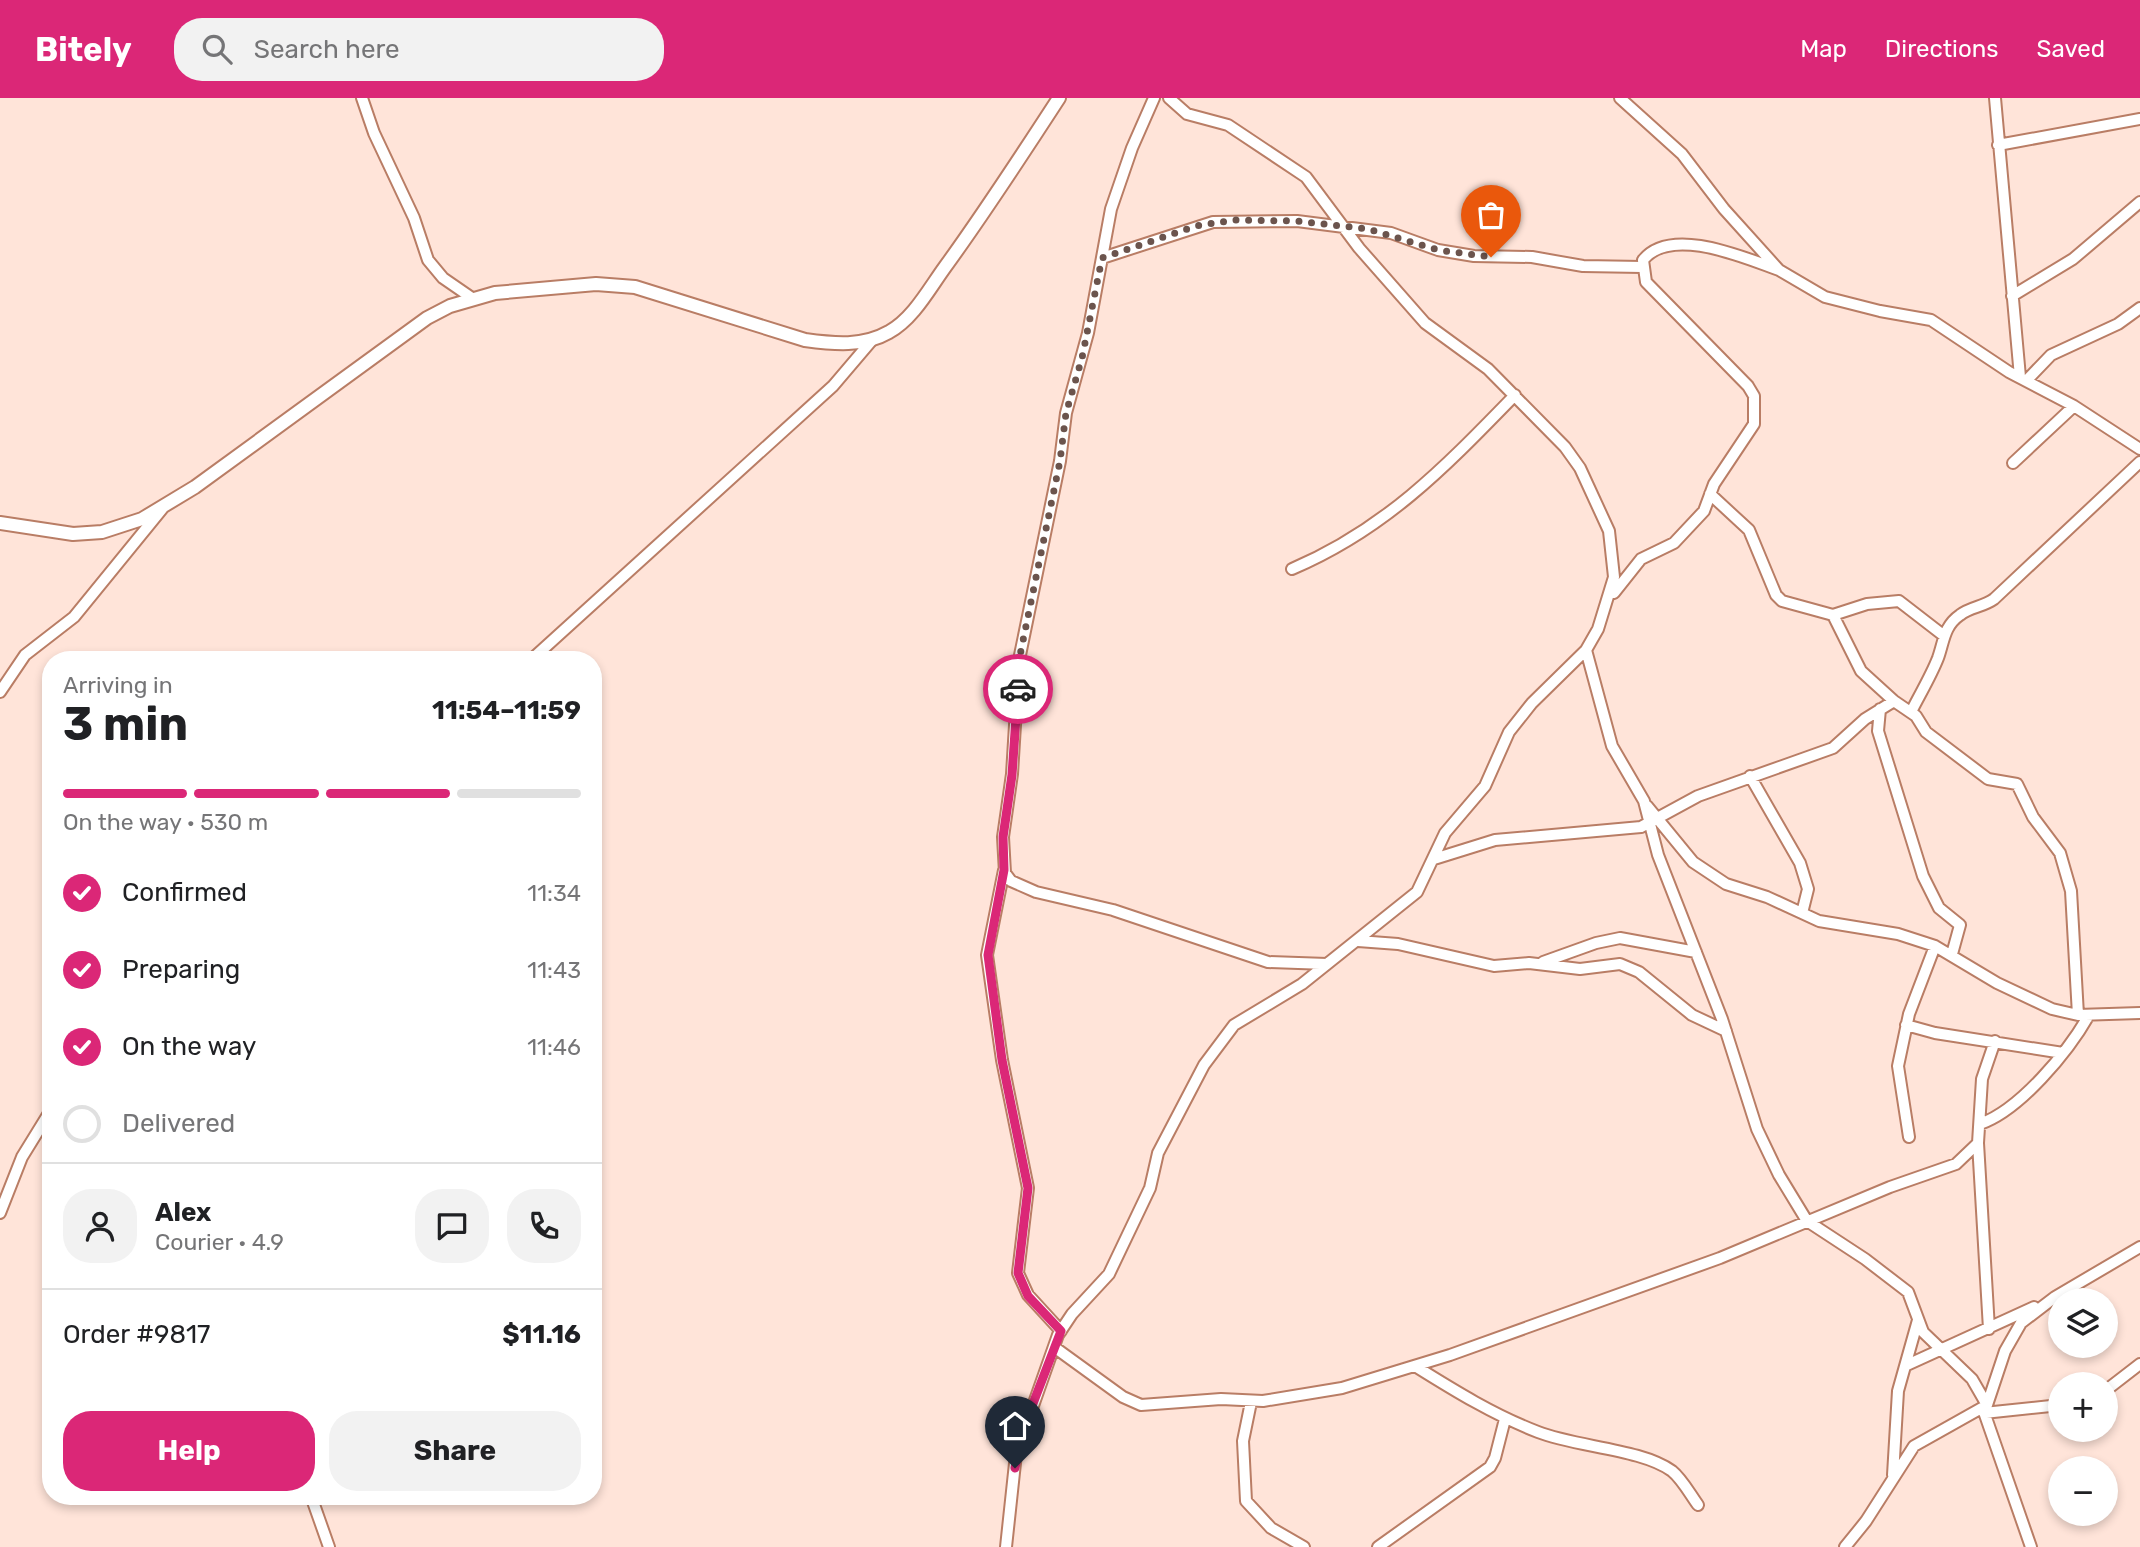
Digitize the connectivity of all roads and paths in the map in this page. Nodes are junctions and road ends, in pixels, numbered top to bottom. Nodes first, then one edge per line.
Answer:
1 (362, 98) edge
2 (1059, 98) edge
3 (1154, 98) edge
4 (1169, 98) edge
5 (1620, 98) edge
6 (1995, 98) edge
7 (2140, 119) edge
8 (1998, 145) junction
9 (2140, 202) edge
10 (1345, 227) junction
11 (1102, 258) junction
12 (1642, 267) junction
13 (1779, 270) junction
14 (2012, 296) junction
15 (472, 298) junction
16 (2140, 308) edge
17 (873, 339) junction
18 (2024, 379) junction
19 (1515, 395) junction
20 (2074, 406) junction
21 (2140, 449) edge
22 (2140, 462) edge
23 (2013, 463) dead end
24 (1710, 494) junction
25 (162, 509) junction
26 (0, 523) edge
27 (1292, 569) dead end
28 (1608, 605) junction
29 (1833, 615) junction
30 (1943, 635) junction
31 (1587, 650) junction
32 (541, 651) edge
33 (0, 692) edge
34 (1894, 701) junction
35 (1880, 709) junction
36 (1911, 712) junction
37 (1750, 776) junction
38 (1653, 821) junction
39 (1434, 859) junction
40 (1004, 870) junction
41 (1801, 913) junction
42 (1358, 941) junction
43 (1934, 946) junction
44 (1696, 952) junction
45 (1952, 954) junction
46 (1538, 963) junction
47 (1327, 964) junction
48 (2140, 1013) edge
49 (2077, 1015) junction
50 (2090, 1015) junction
51 (1906, 1025) junction
52 (1726, 1031) junction
53 (1995, 1041) junction
54 (2063, 1053) junction
55 (1980, 1124) junction
56 (42, 1125) edge
57 (1909, 1137) dead end
58 (1978, 1143) junction
59 (0, 1213) edge
60 (1807, 1220) junction
61 (2140, 1247) edge
62 (2070, 1288) edge
63 (2048, 1300) edge
64 (2048, 1303) edge
65 (1918, 1320) junction
66 (1989, 1329) junction
67 (1061, 1331) junction
68 (1054, 1347) junction
69 (1940, 1348) junction
70 (2140, 1364) edge
71 (1415, 1366) junction
72 (1907, 1366) junction
73 (2118, 1381) edge
74 (1251, 1402) junction
75 (2048, 1406) edge
76 (1984, 1409) junction
77 (1506, 1419) junction
78 (1893, 1476) junction
79 (315, 1505) edge
80 (1698, 1505) dead end
81 (329, 1547) edge
82 (1006, 1547) edge
83 (1304, 1547) edge
84 (1378, 1547) edge
85 (1845, 1547) edge
86 (2031, 1547) edge

1 - 15 street
2 - 17 street
3 - 11 street
4 - 10 street
5 - 13 street
6 - 8 street
7 - 8 street
8 - 14 street
9 - 14 street
10 - 11 street
10 - 12 street
10 - 19 street
11 - 40 street
12 - 13 street
12 - 24 street
13 - 18 street
14 - 18 street
15 - 17 street
15 - 25 street
16 - 18 street
17 - 32 street
18 - 20 street
19 - 27 street
19 - 28 street
20 - 21 street
20 - 23 street
22 - 30 street
24 - 28 street
24 - 29 street
25 - 26 street
25 - 33 street
28 - 31 street
29 - 30 street
29 - 34 street
30 - 36 street
31 - 38 street
31 - 39 street
34 - 35 street
34 - 36 street
35 - 37 street
35 - 45 street
36 - 49 street
37 - 38 street
37 - 41 street
38 - 39 street
38 - 41 street
38 - 44 street
39 - 42 street
40 - 47 street
40 - 67 street
41 - 43 street
42 - 46 street
42 - 47 street
43 - 45 street
43 - 51 street
44 - 46 street
44 - 52 street
45 - 49 street
46 - 52 street
47 - 67 street
48 - 50 street
49 - 50 street
50 - 54 street
51 - 53 street
51 - 57 street
52 - 60 street
53 - 54 street
53 - 55 street
54 - 55 street
55 - 58 street
56 - 59 street
58 - 60 street
58 - 66 street
60 - 65 street
60 - 71 street
61 - 62 street
63 - 66 street
64 - 76 street
65 - 69 street
65 - 72 street
66 - 69 street
67 - 68 street
68 - 74 street
68 - 82 street
69 - 72 street
69 - 76 street
70 - 73 street
71 - 74 street
71 - 77 street
72 - 78 street
74 - 83 street
75 - 76 street
76 - 78 street
76 - 86 street
77 - 80 street
77 - 84 street
78 - 85 street
79 - 81 street

